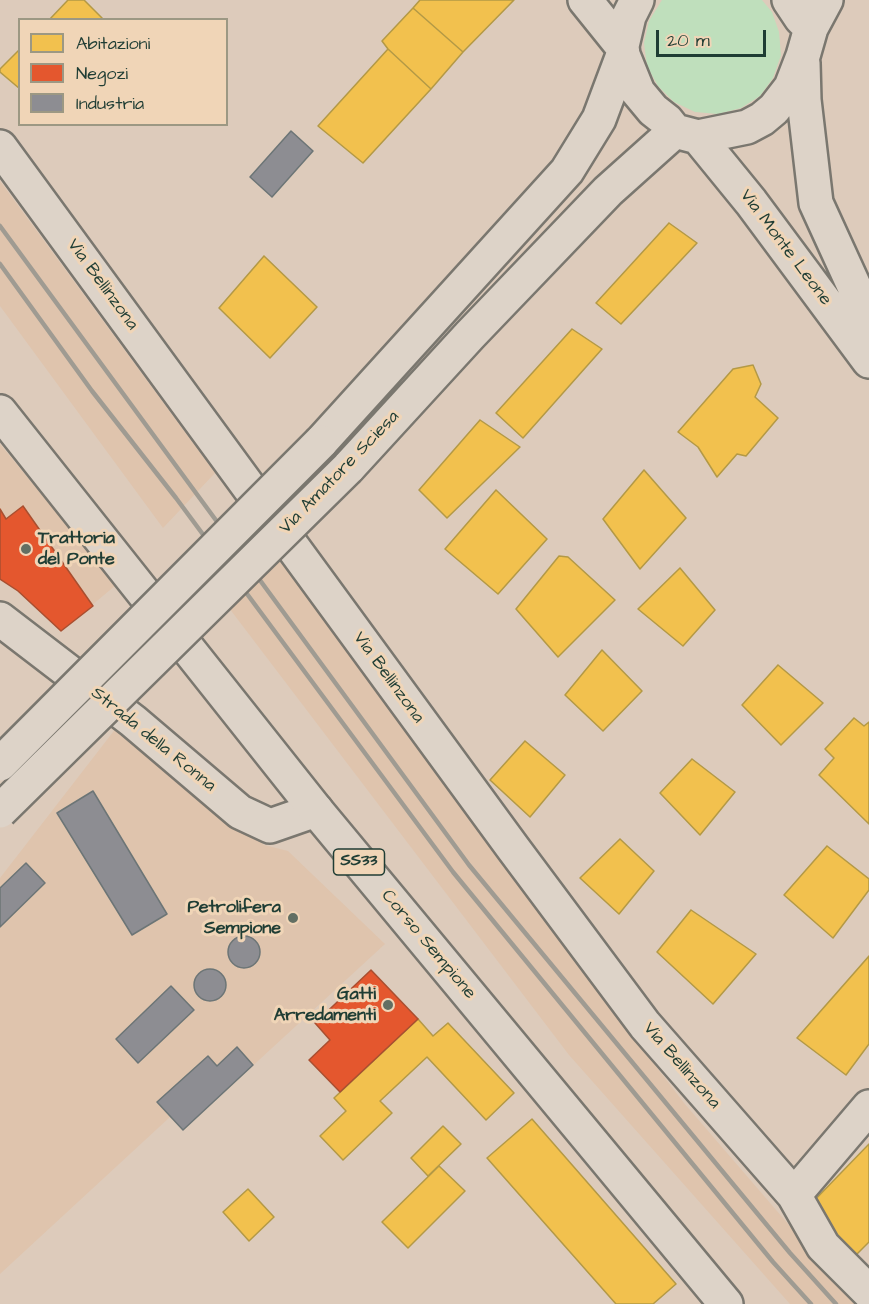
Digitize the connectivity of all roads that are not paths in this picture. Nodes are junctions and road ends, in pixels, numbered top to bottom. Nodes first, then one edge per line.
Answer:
1 (585, 0) edge
2 (637, 0) edge
3 (789, 0) edge
4 (813, 28) edge
5 (623, 51) junction
6 (687, 134) junction
7 (0, 147) edge
8 (869, 319) edge
9 (869, 361) edge
10 (0, 412) edge
11 (0, 619) edge
12 (0, 764) edge
13 (316, 810) junction
14 (0, 811) edge
15 (869, 1107) edge
16 (794, 1195) junction
17 (869, 1293) edge
18 (718, 1300) edge

1 - 5 street
2 - 5 street, Via Amatore Sciesa
3 - 4 street
4 - 6 street
4 - 8 street, Via Monte Leone
5 - 6 street, Via Monte Leone
5 - 12 street, Via Amatore Sciesa, bridge
6 - 9 street, Via Monte Leone
6 - 14 street, Via Amatore Sciesa, bridge
7 - 16 street, Via Bellinzona
10 - 13 street, Corso Sempione / SS33
11 - 13 street, Strada della Ronna
13 - 18 street, Corso Sempione / SS33
15 - 16 street
16 - 17 street, Via Bellinzona

